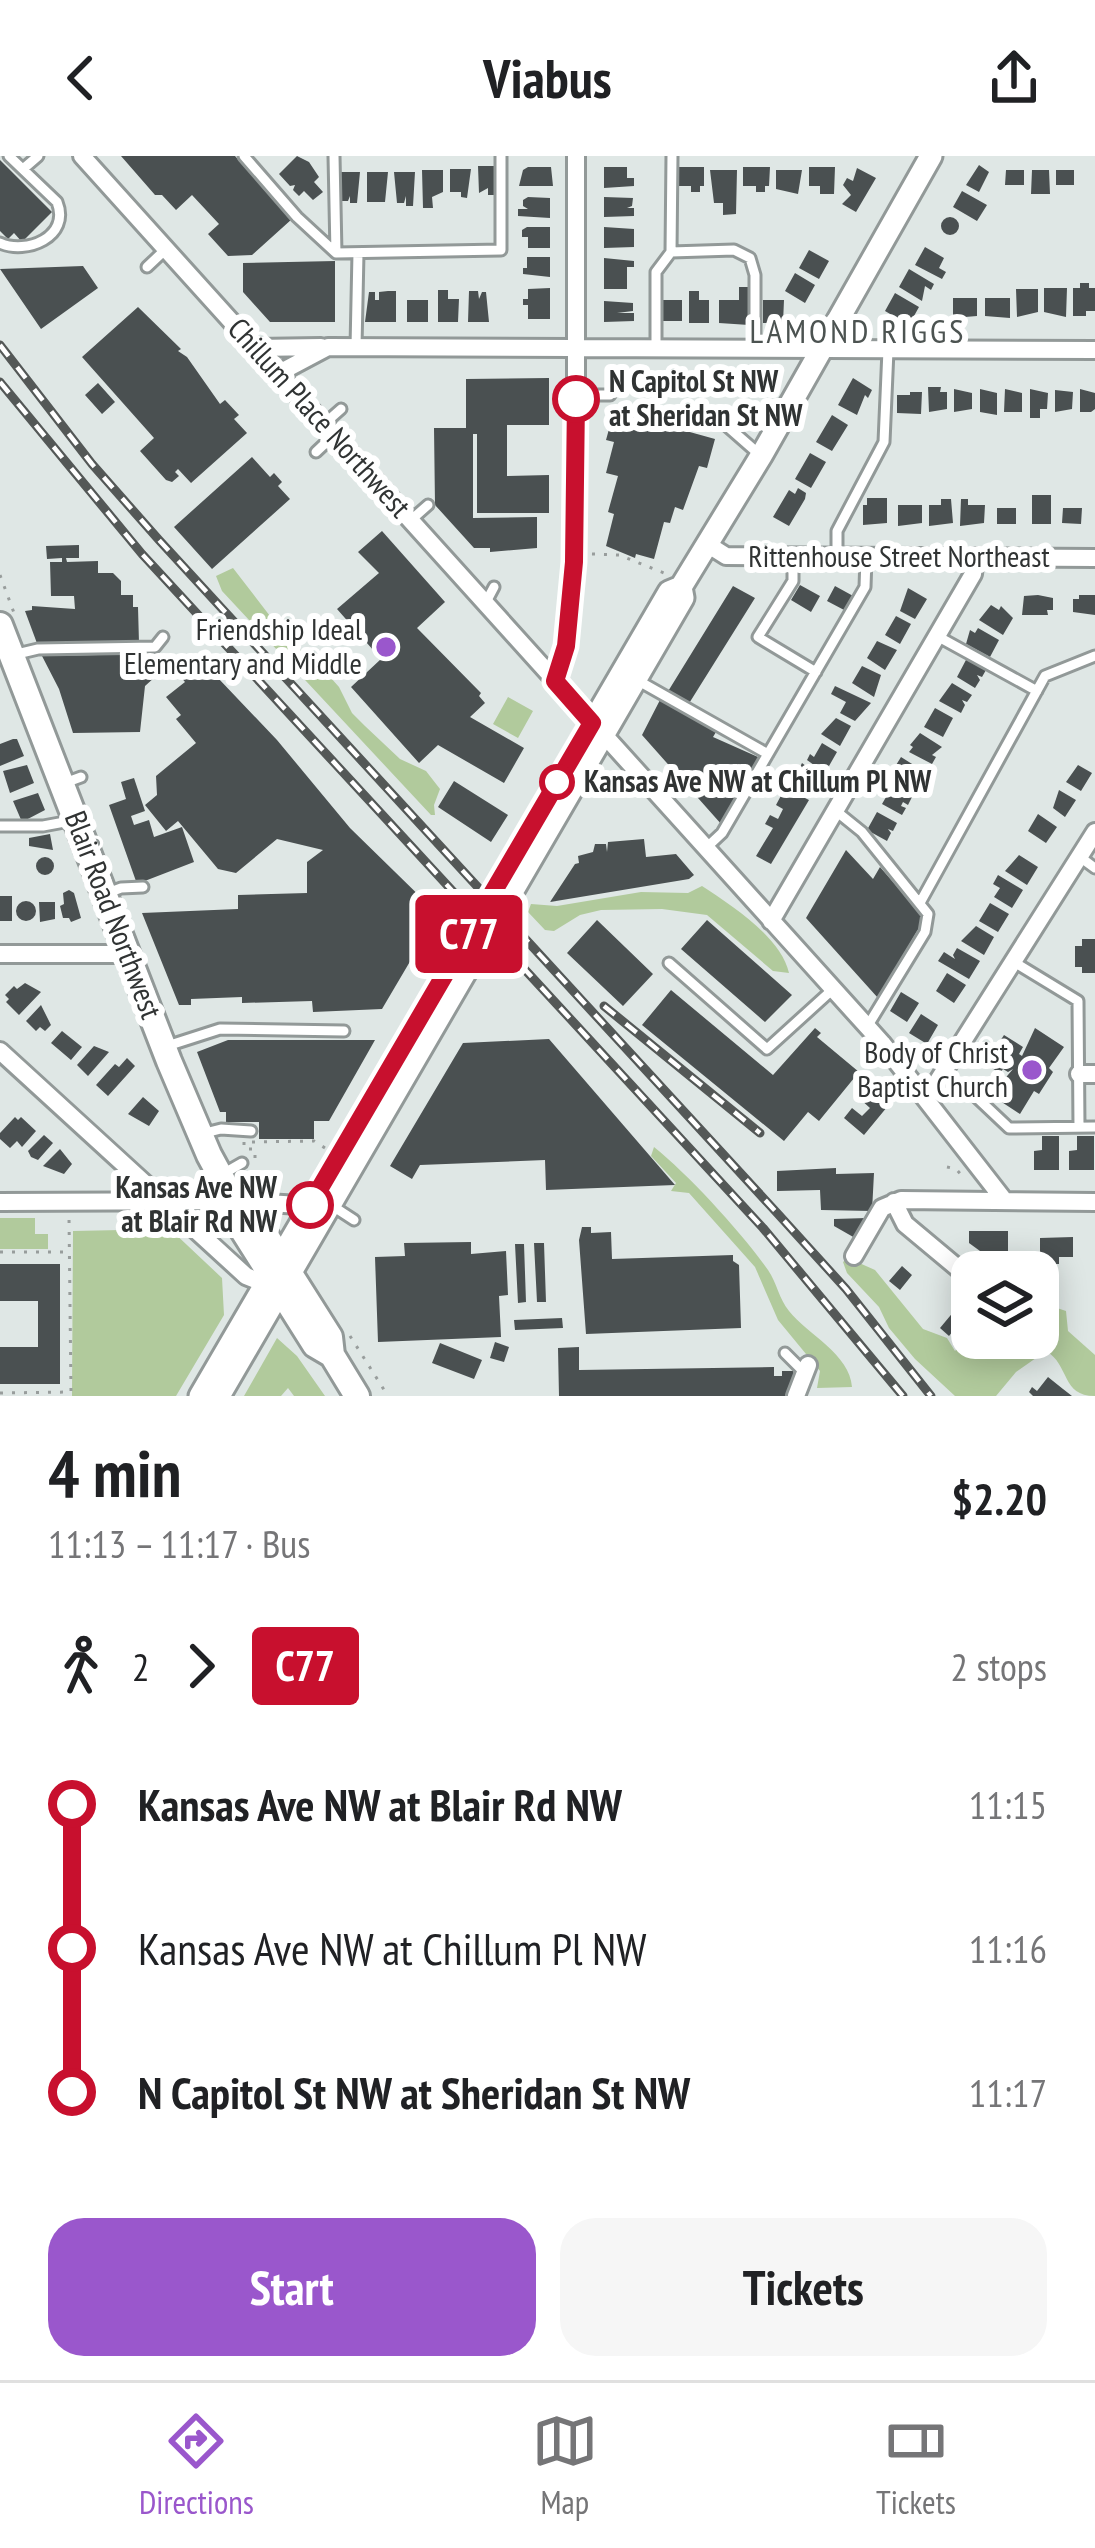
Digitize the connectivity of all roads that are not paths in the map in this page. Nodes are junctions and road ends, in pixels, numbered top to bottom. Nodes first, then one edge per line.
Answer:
1 (9, 156) edge
2 (38, 156) edge
3 (82, 156) edge
4 (244, 156) edge
5 (334, 156) edge
6 (501, 156) edge
7 (576, 156) edge
8 (672, 156) edge
9 (931, 156) edge
10 (23, 169) junction
11 (0, 243) edge
12 (166, 249) junction
13 (484, 250) junction
14 (671, 252) junction
15 (336, 253) junction
16 (358, 253) junction
17 (147, 267) dead end
18 (484, 267) dead end
19 (328, 347) junction
20 (356, 347) junction
21 (576, 348) junction
22 (656, 349) junction
23 (755, 350) junction
24 (820, 350) junction
25 (888, 350) junction
26 (1095, 350) edge
27 (265, 363) junction
28 (576, 395) junction
29 (610, 395) dead end
30 (340, 409) dead end
31 (719, 419) dead end
32 (329, 429) junction
33 (316, 452) dead end
34 (760, 456) junction
35 (428, 506) dead end
36 (410, 520) junction
37 (707, 544) junction
38 (793, 558) junction
39 (837, 558) junction
40 (866, 558) junction
41 (975, 558) junction
42 (1095, 558) edge
43 (669, 582) junction
44 (0, 625) edge
45 (937, 636) junction
46 (163, 638) dead end
47 (12, 656) junction
48 (1095, 656) edge
49 (815, 672) junction
50 (636, 680) junction
51 (555, 681) junction
52 (13, 685) edge
53 (1037, 692) junction
54 (598, 730) junction
55 (768, 754) junction
56 (836, 811) junction
57 (76, 820) junction
58 (0, 826) edge
59 (1095, 832) edge
60 (706, 848) junction
61 (1087, 862) edge
62 (143, 887) dead end
63 (105, 895) junction
64 (920, 901) junction
65 (771, 921) junction
66 (0, 954) edge
67 (130, 954) junction
68 (1014, 962) junction
69 (669, 964) dead end
70 (832, 990) junction
71 (867, 1028) junction
72 (344, 1031) dead end
73 (164, 1047) junction
74 (0, 1051) edge
75 (1087, 1074) edge
76 (972, 1094) dead end
77 (927, 1098) junction
78 (1078, 1127) junction
79 (1095, 1127) edge
80 (251, 1131) dead end
81 (200, 1134) junction
82 (1004, 1200) junction
83 (234, 1201) junction
84 (0, 1202) edge
85 (894, 1202) junction
86 (1095, 1202) edge
87 (163, 1203) junction
88 (323, 1206) junction
89 (354, 1220) dead end
90 (854, 1256) dead end
91 (951, 1262) edge
92 (277, 1276) junction
93 (785, 1353) dead end
94 (807, 1369) joint
95 (200, 1396) edge
96 (219, 1396) edge
97 (357, 1396) edge
98 (796, 1396) edge

1 - 10 lane
2 - 10 lane
3 - 12 street, Chillum Place Northwest
4 - 15 lane
5 - 15 lane
6 - 13 lane
7 - 21 street
8 - 14 lane
9 - 24 street
10 - 11 lane
12 - 17 lane
12 - 27 street, Chillum Place Northwest
13 - 16 lane
13 - 18 lane
14 - 22 lane
14 - 23 lane
15 - 16 lane
16 - 20 lane
19 - 20 street
19 - 27 street
19 - 27 street
20 - 21 street
21 - 22 street
21 - 28 street
22 - 23 street
23 - 24 street
24 - 25 street
24 - 34 street
25 - 26 street
25 - 39 lane
27 - 32 street, Chillum Place Northwest
28 - 29 lane
28 - 51 street
30 - 32 lane
31 - 34 lane
32 - 33 lane
32 - 36 street, Chillum Place Northwest
34 - 37 street
35 - 36 lane
36 - 51 street, Chillum Place Northwest
37 - 38 street, Rittenhouse Street Northeast
37 - 43 street
38 - 39 street, Rittenhouse Street Northeast
38 - 49 lane
39 - 40 street, Rittenhouse Street Northeast
40 - 41 street, Rittenhouse Street Northeast
40 - 49 lane
41 - 42 street, Rittenhouse Street Northeast
41 - 45 street
43 - 50 street
43 - 54 street
44 - 47 main road, Blair Road Northwest
45 - 53 lane
45 - 56 street
46 - 47 lane
47 - 52 main road, Blair Road Northwest
48 - 53 lane
49 - 55 lane
50 - 54 street
50 - 55 lane
51 - 54 street, Chillum Place Northwest
52 - 57 main road, Blair Road Northwest
53 - 64 lane
54 - 60 street, Chillum Place Northwest
54 - 88 street
54 - 88 street
55 - 60 lane
56 - 64 lane
56 - 65 street
57 - 58 lane
57 - 63 main road, Blair Road Northwest
59 - 61 street
60 - 65 street, Chillum Place Northwest
61 - 68 street
62 - 63 lane
63 - 67 main road, Blair Road Northwest
64 - 71 lane
65 - 70 street, Chillum Place Northwest
66 - 67 street
67 - 73 main road, Blair Road Northwest
68 - 75 lane
68 - 77 street
69 - 70 lane
70 - 71 street, Chillum Place Northwest
71 - 77 street, Chillum Place Northwest
72 - 73 lane
73 - 81 main road, Blair Road Northwest
74 - 87 street
75 - 78 lane
76 - 78 lane
77 - 82 street, Chillum Place Northwest
78 - 79 lane
80 - 81 lane
81 - 83 main road, Blair Road Northwest
82 - 85 street
82 - 86 street
83 - 87 street
83 - 88 street
83 - 92 main road, Blair Road Northwest
84 - 87 street
85 - 90 street
85 - 91 street
87 - 92 street
88 - 89 lane
88 - 92 street
92 - 95 street
92 - 96 street
92 - 97 main road, Blair Road Northwest
93 - 94 lane
94 - 98 street

